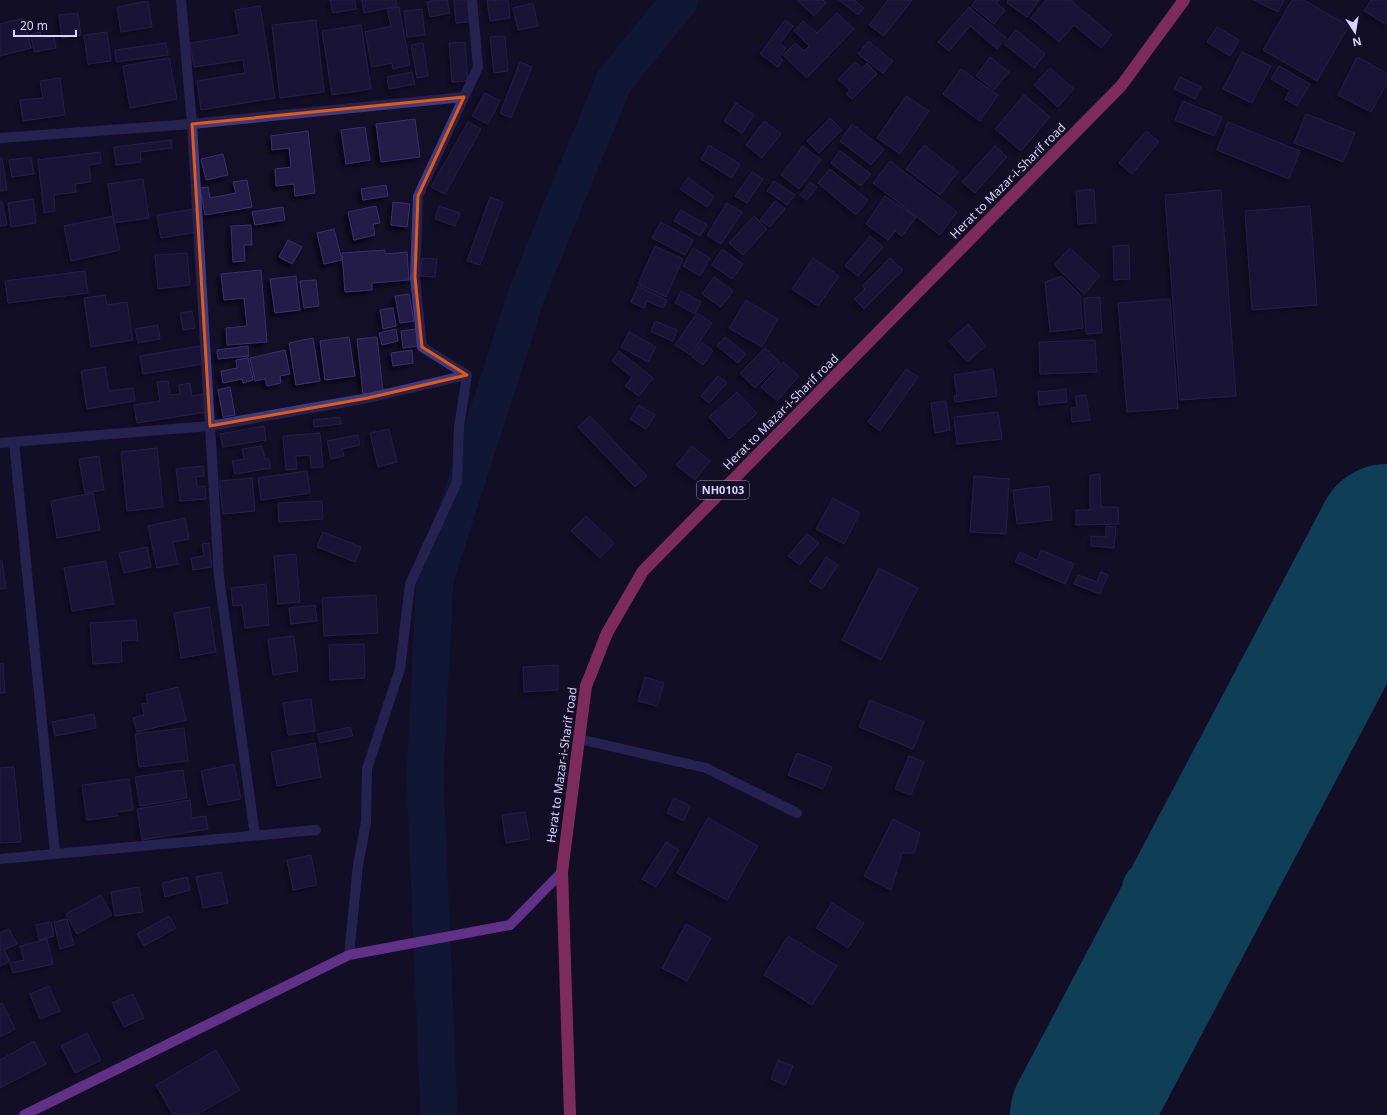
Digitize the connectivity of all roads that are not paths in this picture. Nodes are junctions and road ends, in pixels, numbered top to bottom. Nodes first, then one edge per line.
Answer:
1 (181, 0) edge
2 (472, 0) edge
3 (1184, 0) edge
4 (464, 97) junction
5 (192, 124) junction
6 (0, 138) edge
7 (467, 375) junction
8 (210, 426) junction
9 (14, 442) junction
10 (0, 443) edge
11 (579, 739) junction
12 (797, 813) dead end
13 (316, 830) dead end
14 (255, 835) junction
15 (55, 853) junction
16 (0, 859) edge
17 (562, 872) junction
18 (349, 955) junction
19 (24, 1115) edge
20 (570, 1115) edge

1 - 5 street
2 - 4 street
3 - 11 highway, Herat to Mazar-i-Sharif road / NH0103
4 - 5 street
4 - 7 street
5 - 6 street
5 - 8 street
7 - 8 street
7 - 18 street
8 - 9 street
8 - 14 street
9 - 10 street
9 - 15 street
11 - 12 street
11 - 17 highway, Herat to Mazar-i-Sharif road / NH0103
13 - 14 street
14 - 15 street
15 - 16 street
17 - 18 main road
17 - 20 highway, Herat to Mazar-i-Sharif road / NH0103
18 - 19 main road

